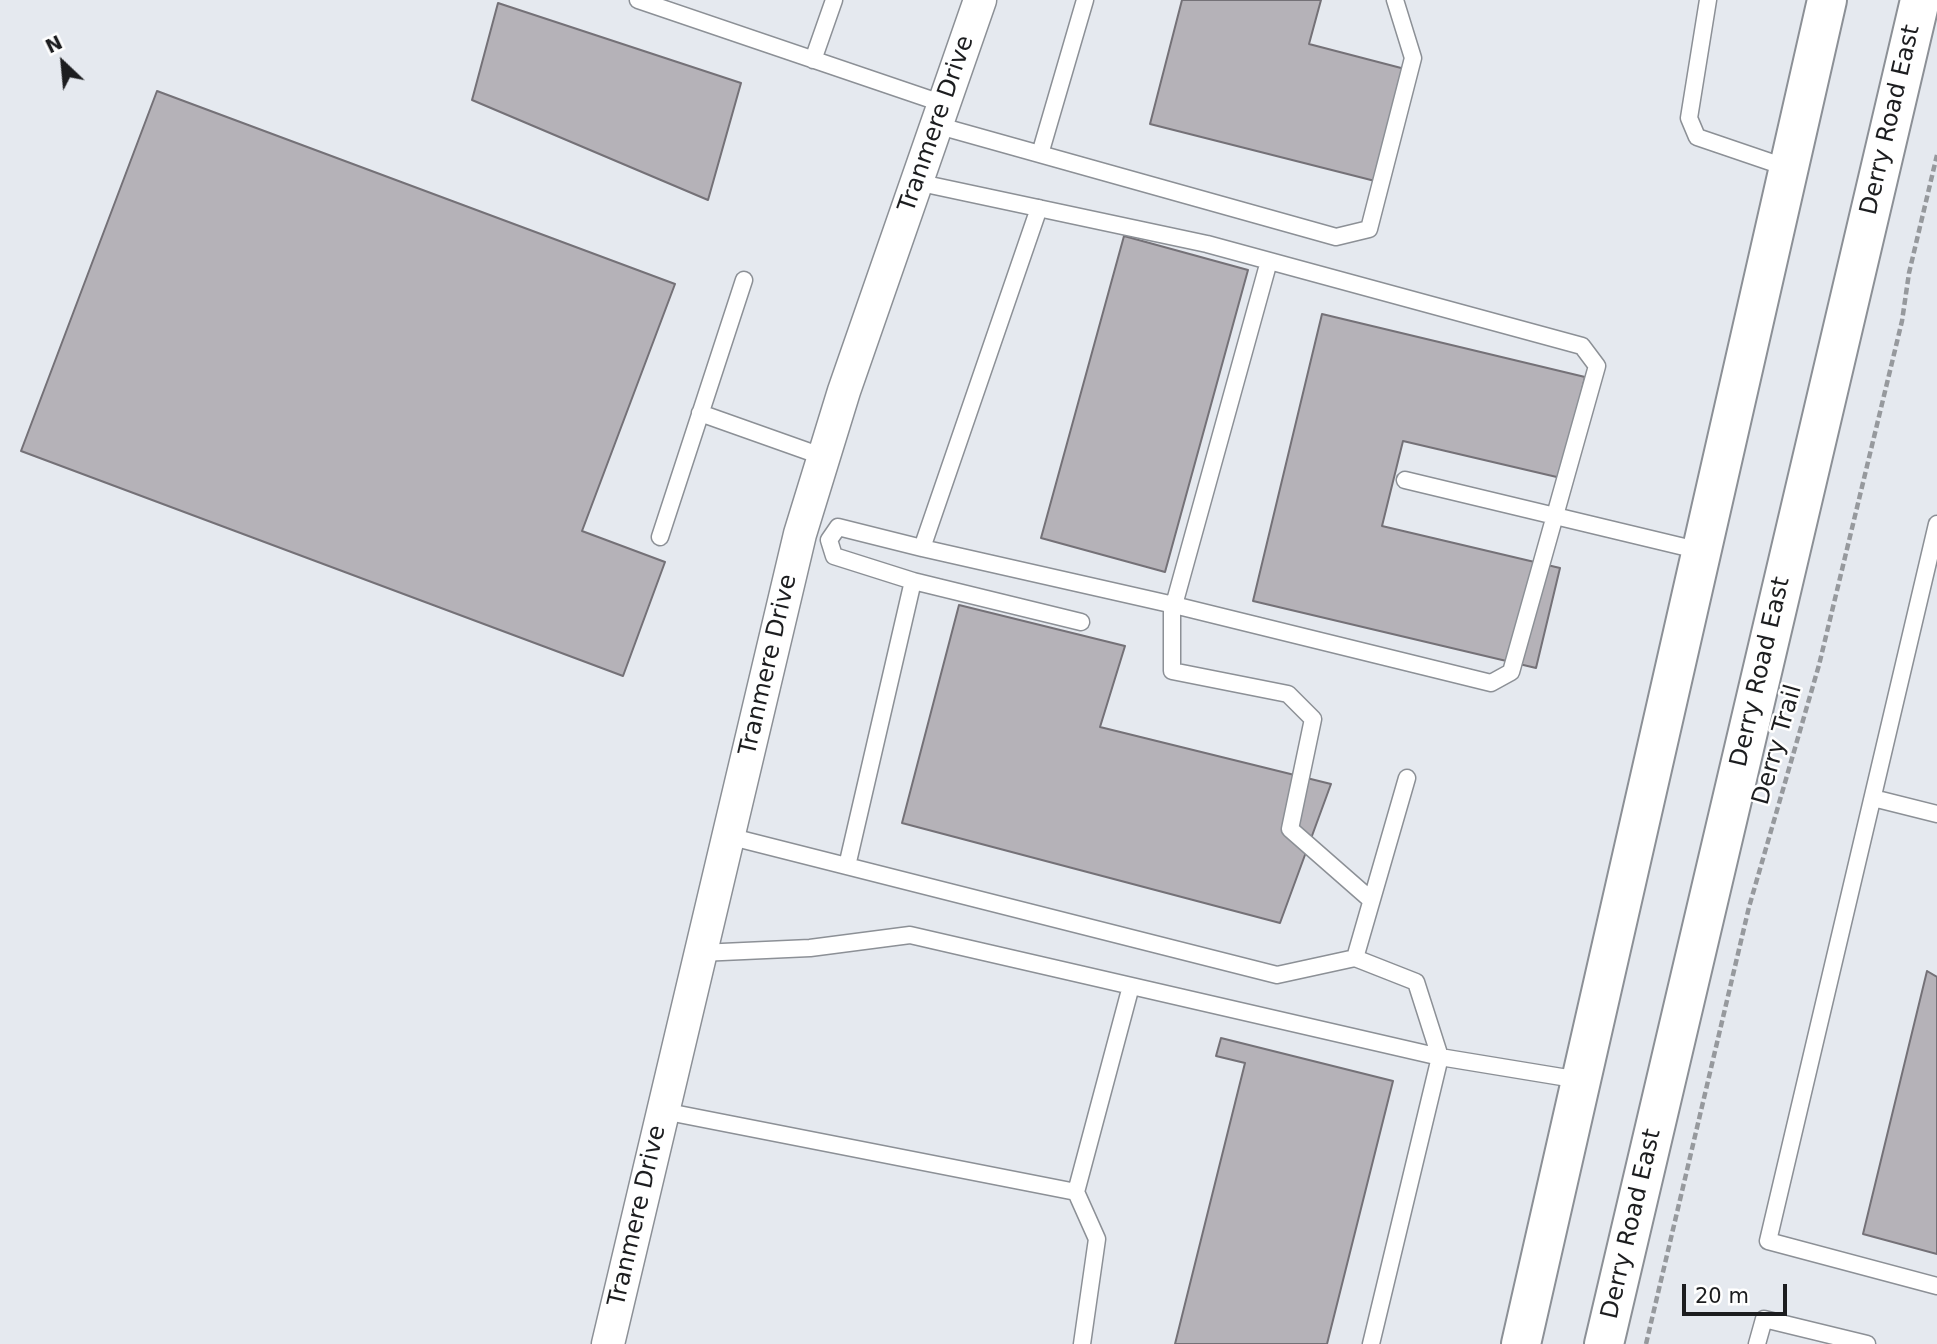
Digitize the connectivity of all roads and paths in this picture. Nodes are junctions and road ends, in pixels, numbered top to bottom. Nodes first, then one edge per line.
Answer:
1 (639, 0) edge
2 (834, 0) edge
3 (980, 0) edge
4 (1085, 0) edge
5 (1395, 0) edge
6 (1708, 0) edge
7 (1827, 0) edge
8 (1920, 0) edge
9 (813, 60) junction
10 (940, 115) junction
11 (1040, 154) junction
12 (1937, 155) edge
13 (1788, 168) junction
14 (916, 182) junction
15 (1039, 208) junction
16 (1269, 261) junction
17 (744, 280) dead end
18 (700, 413) junction
19 (824, 457) junction
20 (1405, 480) dead end
21 (1555, 516) junction
22 (1937, 524) edge
23 (660, 537) dead end
24 (814, 537) junction
25 (922, 548) junction
26 (1701, 551) junction
27 (913, 581) junction
28 (1174, 605) junction
29 (1081, 622) dead end
30 (1407, 778) dead end
31 (1873, 797) junction
32 (1937, 814) edge
33 (728, 836) junction
34 (846, 866) junction
35 (1371, 900) junction
36 (700, 953) junction
37 (1355, 958) junction
38 (1131, 986) junction
39 (1440, 1056) junction
40 (1581, 1080) junction
41 (663, 1111) junction
42 (1076, 1192) junction
43 (1937, 1286) edge
44 (608, 1344) edge
45 (1082, 1344) edge
46 (1371, 1344) edge
47 (1521, 1344) edge
48 (1604, 1344) edge
49 (1646, 1344) edge
50 (1757, 1344) edge
51 (1867, 1344) edge

1 - 9 lane
2 - 9 lane
3 - 10 street, Tranmere Drive
4 - 11 lane
5 - 11 lane
6 - 13 lane
7 - 13 main road
8 - 48 main road, Derry Road East
9 - 10 lane
10 - 11 lane
10 - 14 street, Tranmere Drive
12 - 49 path, Derry Trail
13 - 26 main road
14 - 15 lane
14 - 19 street, Tranmere Drive
15 - 16 lane
15 - 25 lane
16 - 21 lane
16 - 28 lane
17 - 18 lane
18 - 19 lane
18 - 23 lane
19 - 24 street, Tranmere Drive
20 - 21 lane
21 - 26 lane
21 - 28 lane
22 - 31 lane
24 - 25 lane
24 - 27 lane
24 - 33 street, Tranmere Drive
25 - 28 lane
26 - 40 main road
27 - 29 lane
27 - 34 lane
28 - 35 lane
30 - 35 lane
31 - 32 lane
31 - 43 lane
33 - 34 lane
33 - 36 street, Tranmere Drive
34 - 37 lane
35 - 37 lane
36 - 38 lane
36 - 41 street, Tranmere Drive
37 - 39 lane
38 - 39 lane
38 - 42 lane
39 - 40 lane
39 - 46 lane
40 - 47 main road
41 - 42 lane
41 - 44 street, Tranmere Drive
42 - 45 lane
50 - 51 lane

